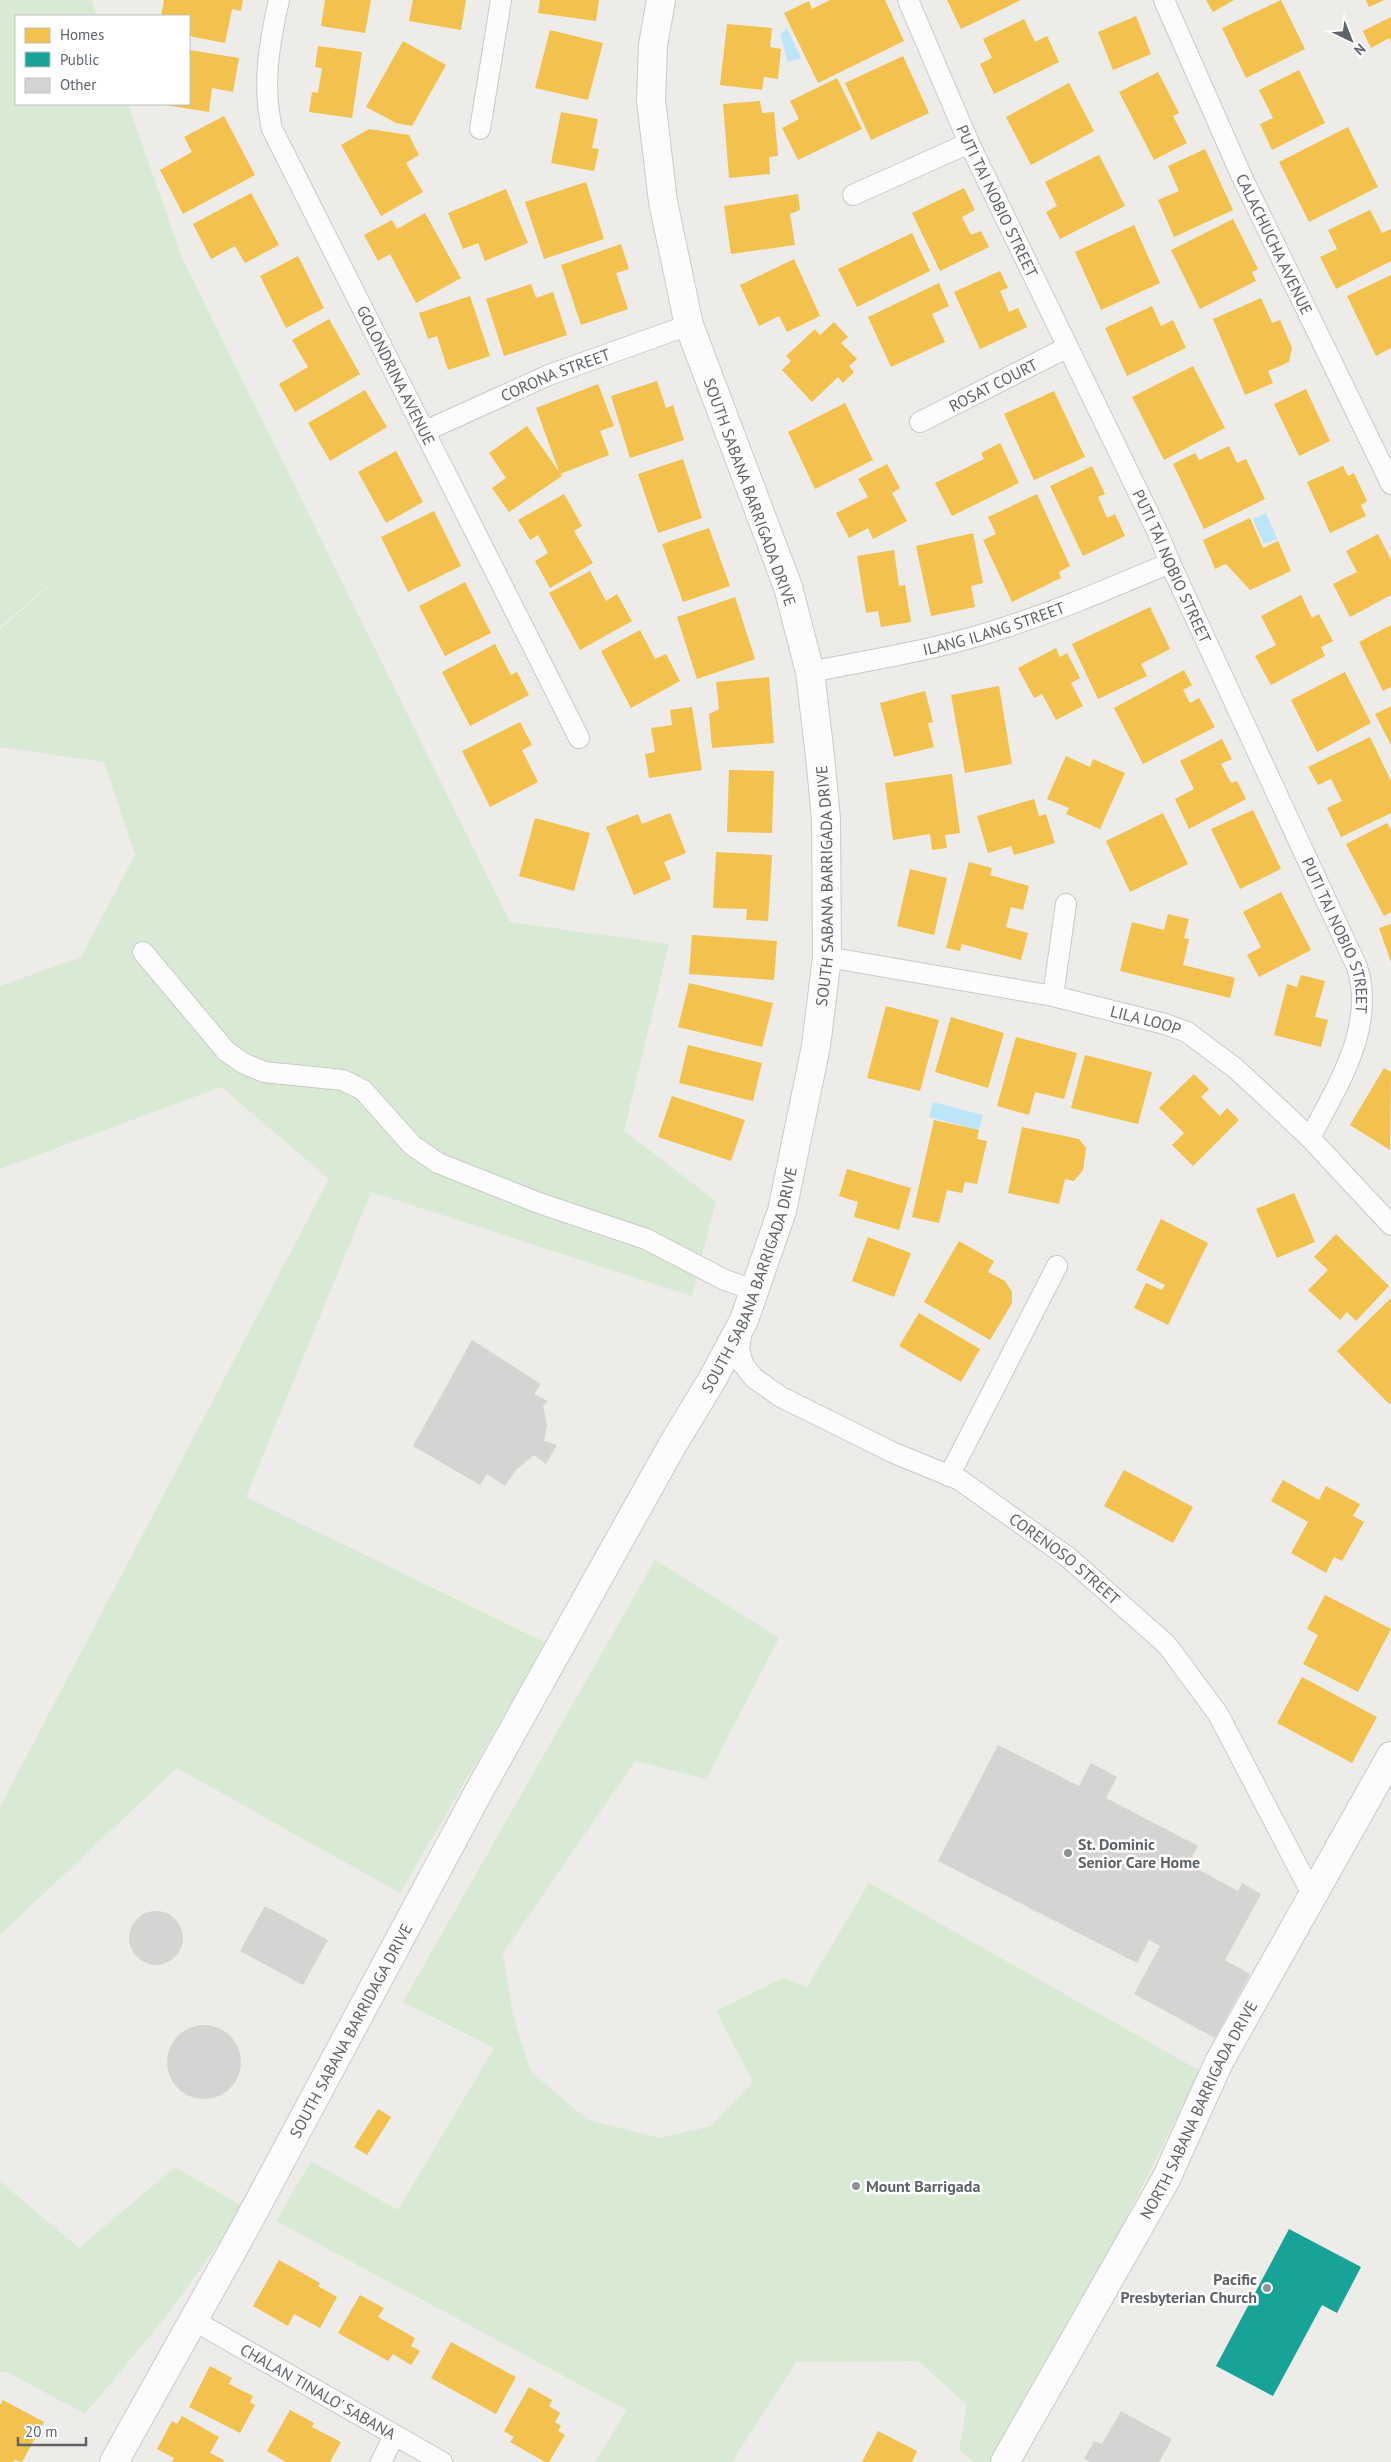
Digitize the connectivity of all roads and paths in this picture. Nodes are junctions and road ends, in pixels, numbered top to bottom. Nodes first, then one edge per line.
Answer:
1 (279, 0) edge
2 (501, 0) edge
3 (661, 0) edge
4 (908, 0) edge
5 (1164, 0) edge
6 (480, 129) dead end
7 (969, 143) junction
8 (853, 195) dead end
9 (689, 325) junction
10 (1068, 347) junction
11 (920, 422) dead end
12 (425, 431) junction
13 (1391, 484) edge
14 (1170, 563) junction
15 (810, 672) junction
16 (579, 738) dead end
17 (1066, 904) dead end
18 (143, 952) dead end
19 (826, 957) junction
20 (1053, 996) junction
21 (1310, 1138) junction
22 (1391, 1225) edge
23 (1057, 1266) dead end
24 (756, 1291) junction
25 (744, 1320) junction
26 (949, 1476) junction
27 (586, 1597) joint
28 (1391, 1756) edge
29 (1312, 1894) junction
30 (193, 2320) junction
31 (394, 2436) junction
32 (114, 2462) edge
33 (380, 2462) edge
34 (442, 2462) edge
35 (1005, 2462) edge

1 - 12 street, GOLONDRINA AVENUE
2 - 6 street
3 - 9 main road, SOUTH SABANA BARRIGADA DRIVE
4 - 7 street, PUTI TAI NOBIO STREET
5 - 13 street, CALACHUCHA AVENUE
7 - 8 street
7 - 10 street, PUTI TAI NOBIO STREET
9 - 12 street, CORONA STREET
9 - 15 main road, SOUTH SABANA BARRIGADA DRIVE
10 - 11 street, ROSAT COURT
10 - 14 street, PUTI TAI NOBIO STREET
12 - 16 street, GOLONDRINA AVENUE
14 - 15 street, ILANG ILANG STREET
14 - 21 street, PUTI TAI NOBIO STREET
15 - 19 main road, SOUTH SABANA BARRIGADA DRIVE
17 - 20 street
18 - 24 street
19 - 20 street, LILA LOOP
19 - 24 main road, SOUTH SABANA BARRIGADA DRIVE
20 - 21 street, LILA LOOP
21 - 22 street, LILA LOOP
23 - 26 street
24 - 25 main road, SOUTH SABANA BARRIGADA DRIVE
25 - 26 street, CORENOSO STREET
25 - 27 main road, SOUTH SABANA BARRIGADA DRIVE
26 - 29 street, CORENOSO STREET
27 - 30 main road, SOUTH SABANA BARRIDAGA DRIVE
28 - 29 main road, NORTH SABANA BARRIGADA DRIVE
29 - 35 main road, NORTH SABANA BARRIGADA DRIVE
30 - 31 street, CHALAN TINALO' SABANA
30 - 32 main road, SOUTH SABANA BARRIDAGA DRIVE
31 - 33 street
31 - 34 street, CHALAN TINALO' SABANA

